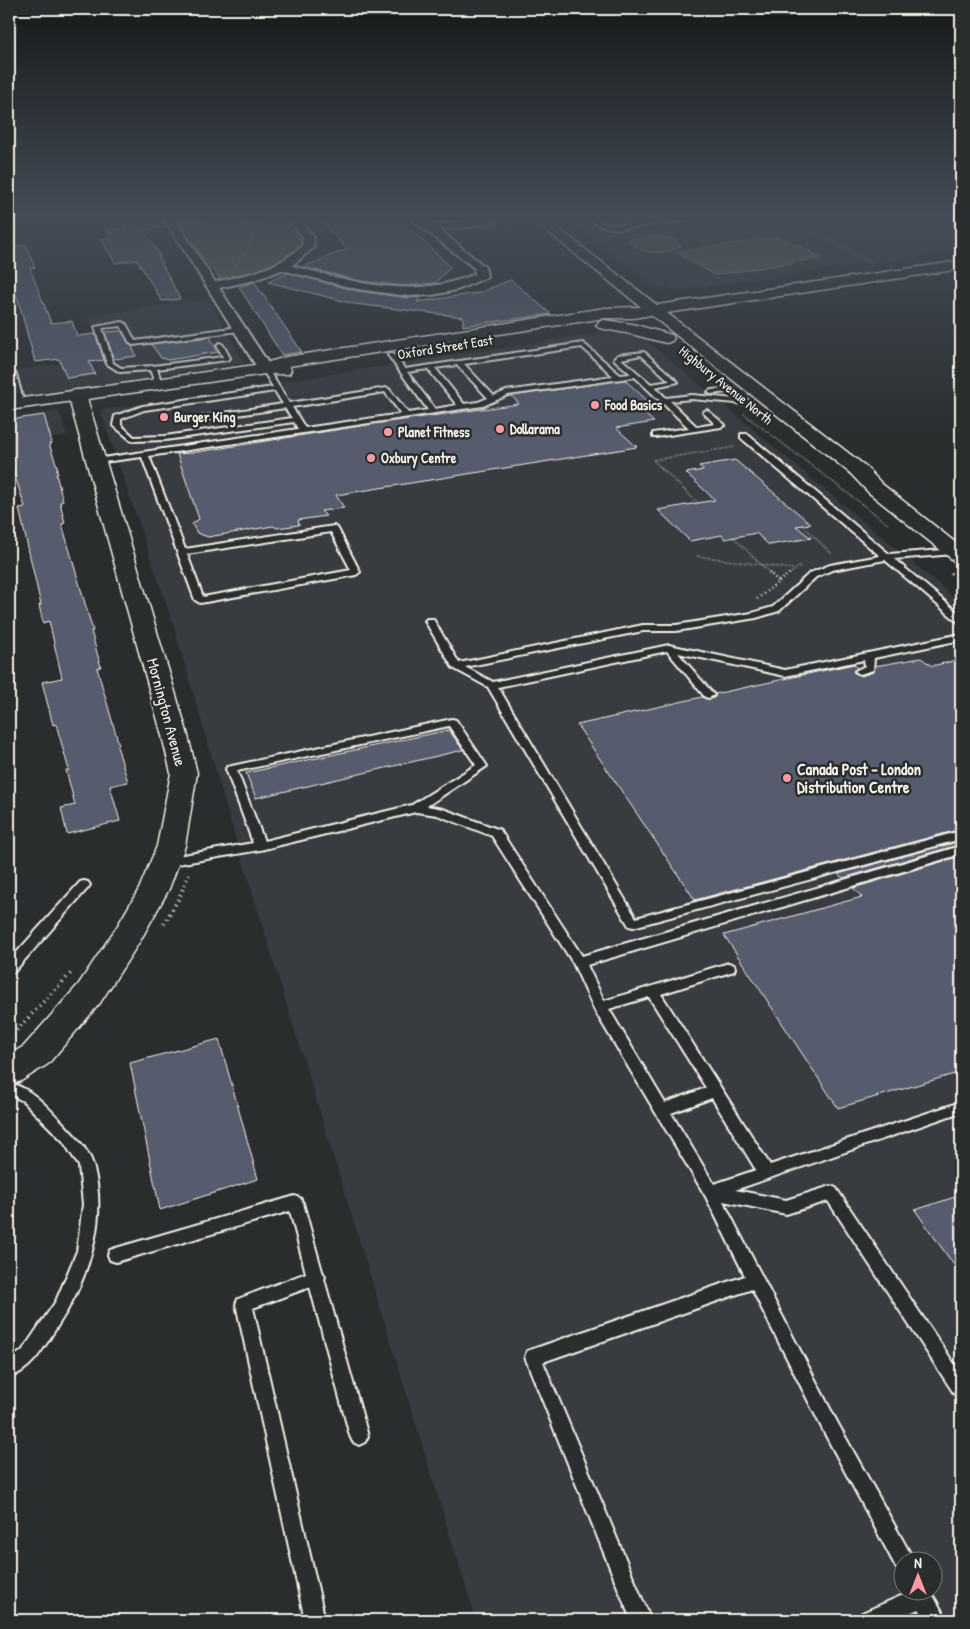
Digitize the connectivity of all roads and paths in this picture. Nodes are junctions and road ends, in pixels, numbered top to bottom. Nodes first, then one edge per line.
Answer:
1 (214, 291) edge
2 (390, 291) edge
3 (419, 291) edge
4 (629, 291) edge
5 (783, 291) edge
6 (620, 306) junction
7 (653, 310) junction
8 (591, 320) junction
9 (239, 329) junction
10 (212, 333) junction
11 (666, 338) junction
12 (391, 355) junction
13 (459, 363) junction
14 (430, 367) junction
15 (153, 368) junction
16 (265, 369) junction
17 (402, 371) junction
18 (9, 374) edge
19 (636, 375) junction
20 (619, 378) junction
21 (159, 384) junction
22 (650, 386) junction
23 (277, 389) junction
24 (733, 390) junction
25 (77, 395) junction
26 (692, 397) junction
27 (493, 398) junction
28 (664, 400) junction
29 (194, 401) junction
30 (13, 405) edge
31 (287, 405) junction
32 (742, 405) junction
33 (462, 407) junction
34 (433, 411) junction
35 (707, 412) dead end
36 (406, 415) junction
37 (203, 418) junction
38 (296, 420) junction
39 (695, 429) junction
40 (303, 430) junction
41 (210, 432) junction
42 (656, 434) dead end
43 (744, 436) dead end
44 (216, 443) junction
45 (737, 446) dead end
46 (145, 454) junction
47 (96, 461) junction
48 (875, 488) junction
49 (698, 503) dead end
50 (802, 525) dead end
51 (889, 525) dead end
52 (733, 537) dead end
53 (184, 552) junction
54 (839, 552) dead end
55 (831, 554) junction
56 (957, 554) edge
57 (697, 556) dead end
58 (824, 556) dead end
59 (887, 557) junction
60 (838, 561) dead end
61 (761, 564) junction
62 (802, 564) dead end
63 (794, 569) junction
64 (801, 570) dead end
65 (779, 582) junction
66 (783, 585) dead end
67 (752, 601) dead end
68 (430, 620) dead end
69 (961, 620) edge
70 (961, 637) edge
71 (669, 648) junction
72 (870, 656) junction
73 (456, 666) junction
74 (860, 671) dead end
75 (492, 685) junction
76 (709, 695) dead end
77 (416, 808) junction
78 (961, 835) edge
79 (260, 846) junction
80 (961, 850) edge
81 (164, 863) junction
82 (84, 885) dead end
83 (579, 962) junction
84 (729, 968) dead end
85 (9, 969) edge
86 (75, 969) dead end
87 (652, 991) junction
88 (600, 1008) junction
89 (9, 1038) edge
90 (9, 1071) edge
91 (9, 1088) edge
92 (715, 1091) junction
93 (960, 1107) edge
94 (662, 1110) junction
95 (766, 1172) junction
96 (711, 1192) junction
97 (116, 1255) dead end
98 (317, 1277) junction
99 (755, 1280) junction
100 (9, 1370) edge
101 (961, 1389) edge
102 (359, 1436) dead end
103 (899, 1552) edge
104 (906, 1602) edge
105 (927, 1602) edge
106 (315, 1620) edge
107 (641, 1620) edge
108 (869, 1620) edge
109 (937, 1620) edge

1 - 9 street
2 - 3 street
4 - 7 main road, Highbury Avenue North
5 - 7 main road, Oxford Street East
6 - 7 main road, Oxford Street East
6 - 8 main road, Oxford Street East
6 - 11 main road, Highbury Avenue North
7 - 48 main road, Highbury Avenue North
8 - 11 main road
8 - 12 main road, Oxford Street East
8 - 16 main road, Oxford Street East
9 - 10 lane
9 - 16 street
10 - 15 lane
10 - 15 lane
11 - 24 main road, Highbury Avenue North
12 - 16 main road, Oxford Street East
12 - 17 lane
13 - 14 lane
13 - 20 lane
13 - 27 lane
14 - 17 lane
14 - 33 lane
15 - 21 lane
16 - 21 main road, Oxford Street East
16 - 23 lane
17 - 34 lane
18 - 30 street
19 - 20 lane
19 - 22 lane
19 - 22 lane
20 - 27 lane
21 - 25 main road, Oxford Street East
22 - 28 lane
23 - 29 lane
23 - 31 lane
24 - 26 lane
24 - 32 main road, Highbury Avenue North
25 - 30 main road, Oxford Street East
25 - 47 main road, Mornington Avenue
26 - 28 lane
26 - 32 lane
27 - 33 lane
28 - 39 lane
29 - 37 lane
29 - 41 lane
31 - 36 lane
31 - 37 lane
31 - 38 lane
32 - 48 main road, Highbury Avenue North
32 - 51 path
33 - 34 lane
34 - 36 lane
35 - 39 lane
36 - 40 lane
37 - 41 lane
38 - 40 lane
38 - 41 lane
39 - 42 lane
40 - 44 lane
41 - 44 lane
43 - 59 lane
44 - 46 lane
45 - 49 path
46 - 47 lane
46 - 53 lane
47 - 81 main road, Mornington Avenue
48 - 56 main road, Highbury Avenue North
50 - 55 path
52 - 61 path
53 - 53 lane
54 - 55 path
55 - 58 path
55 - 60 path
56 - 59 lane
57 - 61 path
59 - 69 lane
59 - 73 lane
61 - 63 path
61 - 65 path
62 - 63 path
63 - 64 path
63 - 65 path
65 - 66 path
65 - 67 path
68 - 73 lane
70 - 72 lane
71 - 72 lane
71 - 75 lane
71 - 76 lane
72 - 74 lane
73 - 75 lane
75 - 78 lane
77 - 79 lane
77 - 79 lane
77 - 83 lane
79 - 81 lane
80 - 83 lane
81 - 90 main road, Mornington Avenue
82 - 85 lane
83 - 88 lane
84 - 87 lane
86 - 89 path
87 - 88 lane
87 - 92 lane
88 - 94 lane
91 - 100 lane
92 - 94 lane
92 - 95 lane
93 - 95 lane
94 - 96 lane
95 - 96 lane
96 - 99 lane
96 - 101 lane
97 - 98 lane
98 - 102 lane
98 - 106 lane
99 - 103 lane
99 - 107 lane
104 - 108 lane
105 - 109 lane

